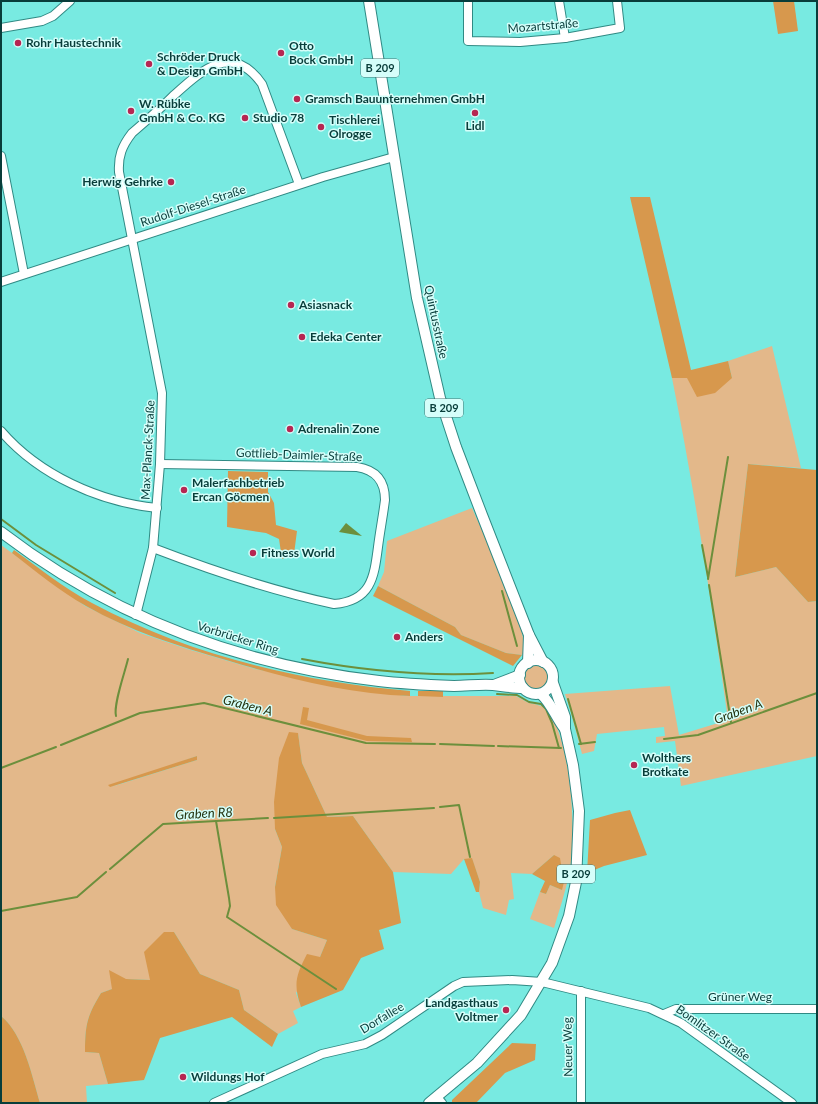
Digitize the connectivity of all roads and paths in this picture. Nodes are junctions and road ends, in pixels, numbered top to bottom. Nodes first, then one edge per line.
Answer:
1 (70, 1) edge
2 (369, 1) edge
3 (468, 1) edge
4 (559, 1) edge
5 (617, 1) edge
6 (1, 28) edge
7 (565, 38) junction
8 (1, 156) edge
9 (394, 157) junction
10 (299, 184) junction
11 (131, 239) junction
12 (24, 274) junction
13 (1, 282) edge
14 (1, 431) edge
15 (160, 464) junction
16 (157, 508) junction
17 (1, 532) edge
18 (153, 548) junction
19 (136, 615) junction
20 (529, 635) junction
21 (543, 662) junction
22 (528, 663) junction
23 (520, 675) junction
24 (552, 683) junction
25 (494, 685) junction
26 (523, 688) junction
27 (541, 694) junction
28 (565, 729) junction
29 (542, 982) junction
30 (581, 992) junction
31 (817, 1009) edge
32 (664, 1014) junction
33 (436, 1101) edge
34 (214, 1103) edge
35 (581, 1103) edge
36 (792, 1103) edge

1 - 6 street
2 - 9 main road, Quintusstraße / B 209
3 - 7 street, Mozartstraße
4 - 7 street
5 - 7 street, Mozartstraße
8 - 12 street
9 - 10 street, Rudolf-Diesel-Straße
9 - 20 main road, Quintusstraße / B 209
10 - 11 street, Rudolf-Diesel-Straße
10 - 11 street, Max-Planck-Straße
11 - 12 street, Rudolf-Diesel-Straße
11 - 15 street, Max-Planck-Straße
12 - 13 street, Rudolf-Diesel-Straße
14 - 16 street
15 - 16 street, Max-Planck-Straße
15 - 18 street, Gottlieb-Daimler-Straße
16 - 18 street, Max-Planck-Straße
17 - 19 main road, Vorbrücker Ring
18 - 19 street, Max-Planck-Straße
19 - 25 main road, Vorbrücker Ring
20 - 21 main road, Quintusstraße / B 209
20 - 22 main road, Quintusstraße / B 209
21 - 22 main road
21 - 24 main road, B 209
22 - 23 main road
23 - 25 main road, Vorbrücker Ring
23 - 26 main road
24 - 27 main road
24 - 28 main road, B 209
25 - 26 main road, Vorbrücker Ring
26 - 27 main road
27 - 28 main road, B 209
28 - 29 main road, B 209
29 - 30 street, Bomlitzer Straße
29 - 33 main road, B 209
29 - 34 street, Dorfallee
30 - 32 street, Bomlitzer Straße
30 - 35 street, Neuer Weg
31 - 32 street, Grüner Weg
32 - 36 street, Bomlitzer Straße

